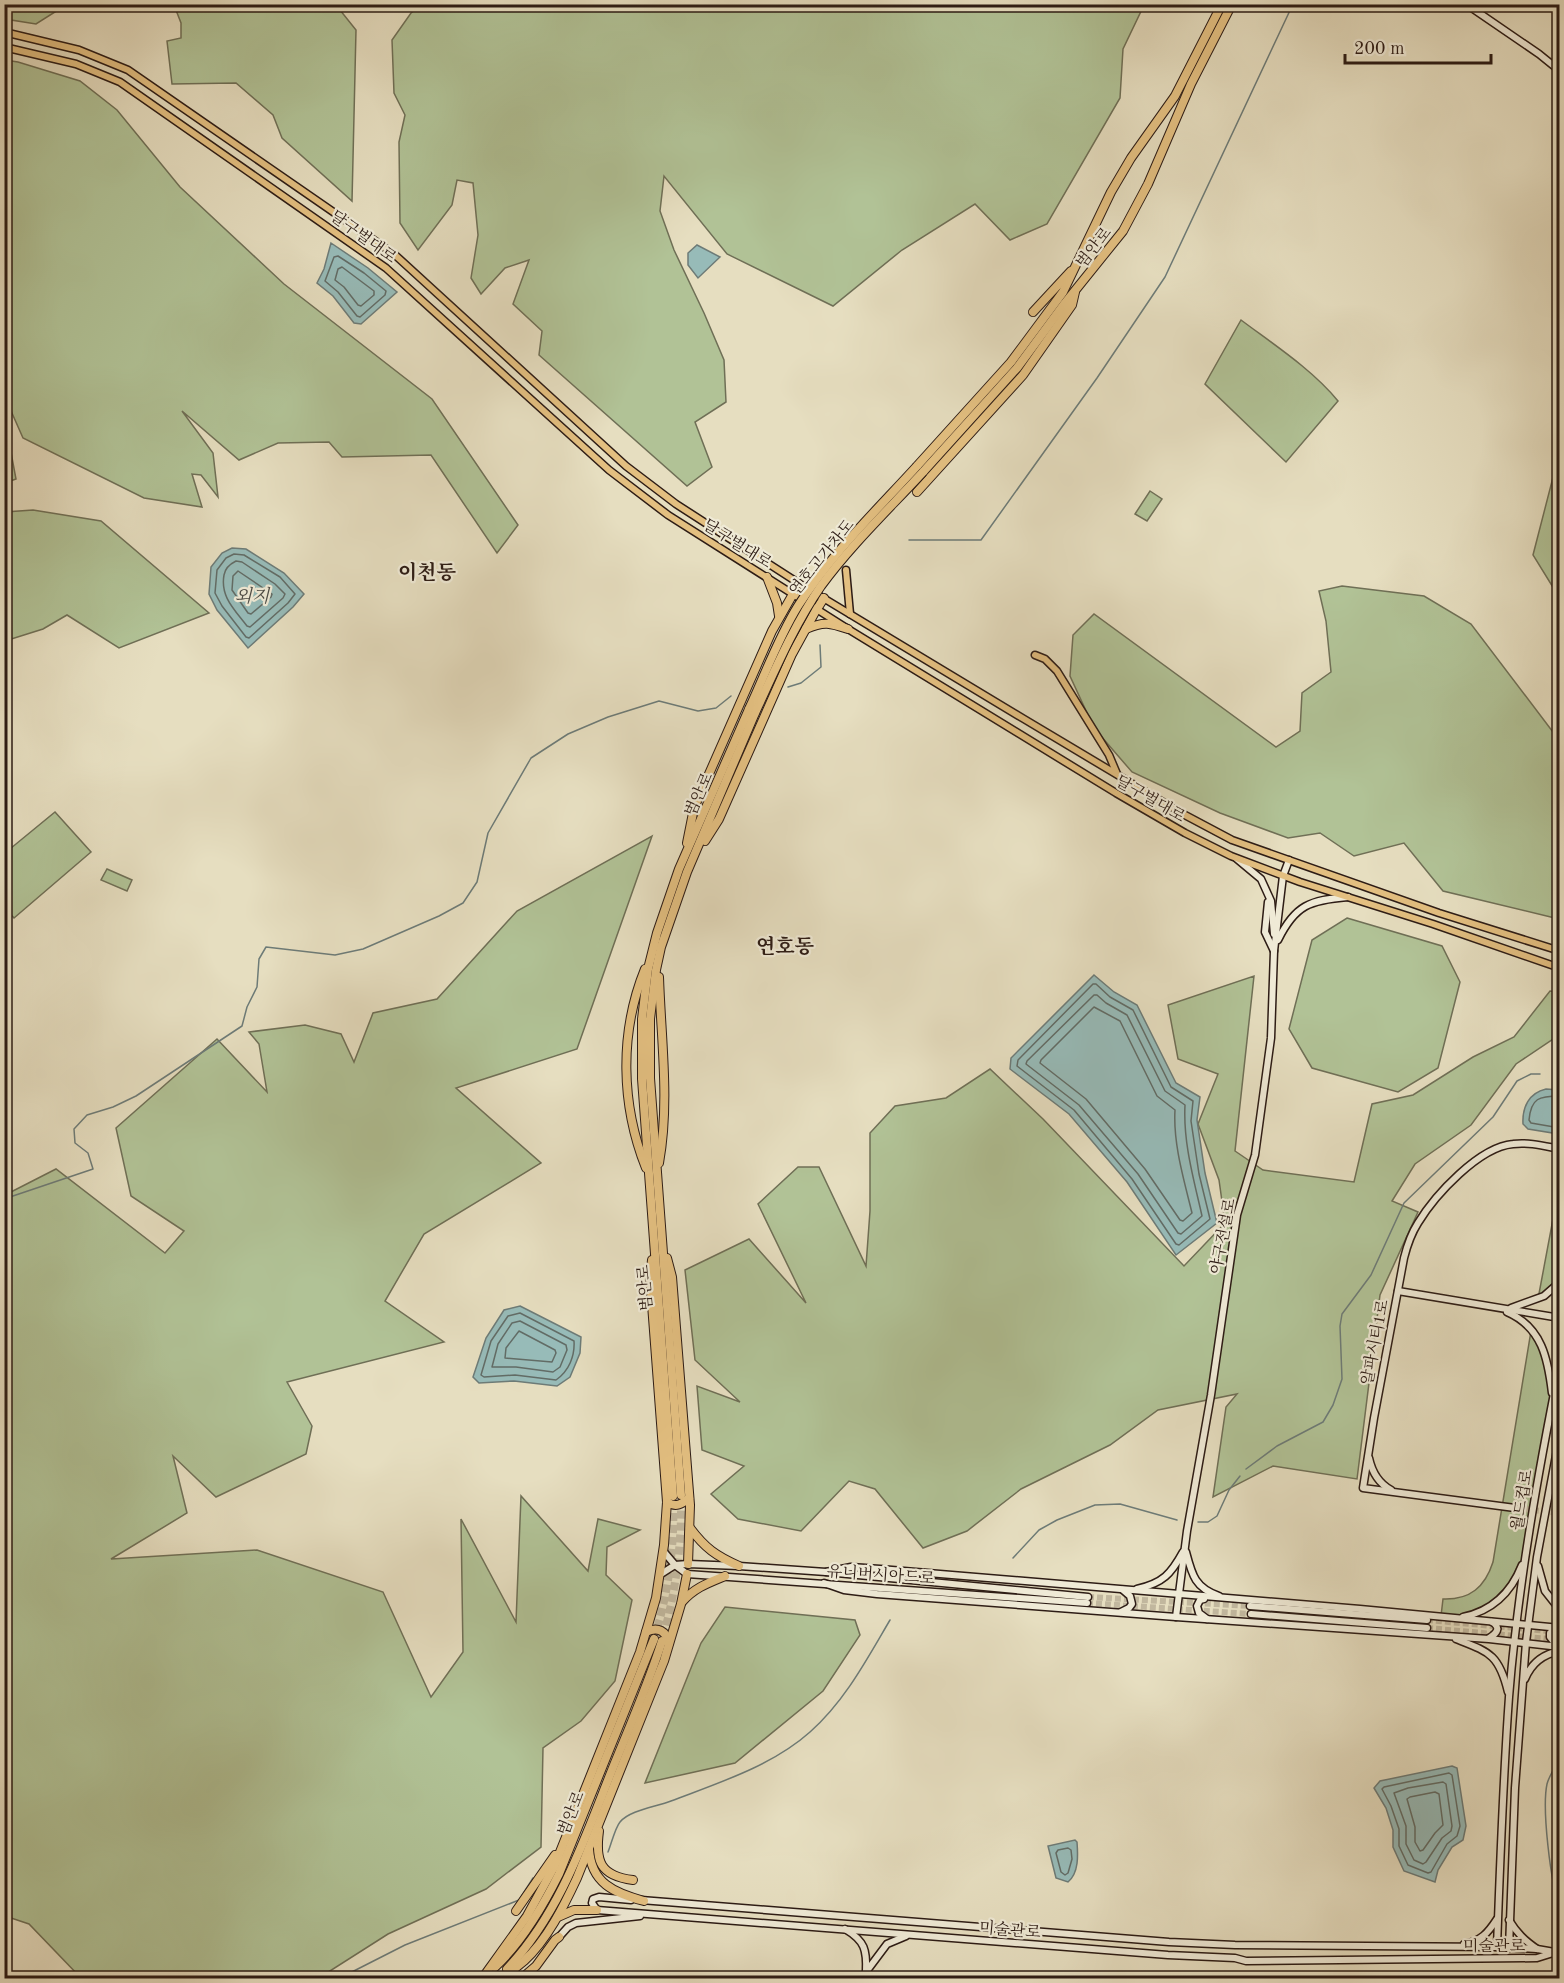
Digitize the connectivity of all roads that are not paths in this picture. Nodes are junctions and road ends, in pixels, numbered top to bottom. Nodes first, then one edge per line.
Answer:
1 (1222, 4) edge
2 (1232, 4) edge
3 (1466, 4) edge
4 (4, 32) edge
5 (4, 47) edge
6 (1560, 71) edge
7 (1078, 264) junction
8 (1075, 291) junction
9 (1033, 312) dead end
10 (920, 469) junction
11 (917, 492) dead end
12 (846, 570) dead end
13 (767, 577) junction
14 (793, 594) junction
15 (824, 598) junction
16 (816, 609) junction
17 (850, 614) junction
18 (779, 618) junction
19 (848, 629) junction
20 (804, 630) junction
21 (1035, 655) dead end
22 (752, 711) joint
23 (1118, 775) junction
24 (1236, 858) junction
25 (1289, 860) junction
26 (687, 861) junction
27 (1283, 876) junction
28 (1348, 897) junction
29 (1275, 949) junction
30 (1560, 951) edge
31 (654, 958) junction
32 (1559, 968) edge
33 (646, 1078) junction
34 (1560, 1149) edge
35 (657, 1173) junction
36 (649, 1178) junction
37 (658, 1238) junction
38 (1560, 1282) edge
39 (1398, 1291) junction
40 (1501, 1309) junction
41 (1560, 1318) edge
42 (1560, 1363) edge
43 (1552, 1400) junction
44 (1560, 1434) edge
45 (1368, 1453) junction
46 (1394, 1492) junction
47 (677, 1495) tunnel mouth
48 (689, 1498) junction
49 (667, 1502) junction
50 (1515, 1508) tunnel mouth
51 (690, 1528) junction
52 (1185, 1549) junction
53 (664, 1552) junction
54 (1525, 1556) junction
55 (1537, 1557) junction
56 (688, 1564) junction
57 (675, 1565) junction
58 (739, 1566) junction
59 (826, 1572) junction
60 (661, 1574) junction
61 (687, 1574) junction
62 (725, 1576) junction
63 (824, 1583) junction
64 (1121, 1589) junction
65 (1131, 1590) junction
66 (1178, 1595) junction
67 (1208, 1597) junction
68 (1225, 1598) junction
69 (681, 1604) junction
70 (1250, 1606) tunnel mouth
71 (1560, 1610) edge
72 (1120, 1612) junction
73 (1251, 1614) tunnel mouth
74 (1176, 1617) junction
75 (1449, 1617) junction
76 (1208, 1620) junction
77 (1490, 1621) junction
78 (1517, 1624) junction
79 (1528, 1625) junction
80 (1559, 1628) edge
81 (646, 1632) junction
82 (1450, 1637) junction
83 (1489, 1639) junction
84 (662, 1641) junction
85 (1515, 1641) junction
86 (1526, 1642) junction
87 (1559, 1648) edge
88 (1522, 1685) junction
89 (1509, 1697) junction
90 (601, 1818) junction
91 (564, 1842) junction
92 (589, 1847) junction
93 (633, 1880) dead end
94 (644, 1900) junction
95 (597, 1910) junction
96 (516, 1911) dead end
97 (662, 1915) junction
98 (831, 1915) junction
99 (1498, 1918) junction
100 (1509, 1919) junction
101 (554, 1920) junction
102 (922, 1922) junction
103 (828, 1927) junction
104 (845, 1928) junction
105 (915, 1935) junction
106 (559, 1937) joint
107 (1440, 1947) junction
108 (1497, 1947) junction
109 (1509, 1948) junction
110 (1537, 1949) junction
111 (1556, 1953) edge
112 (483, 1977) edge
113 (500, 1978) edge
114 (522, 1978) edge

1 - 7 highway, 범안로
2 - 8 highway, 범안로
3 - 6 main road
4 - 15 main road, 달구벌대로
5 - 13 main road, 달구벌대로
7 - 9 highway
7 - 10 highway, 범안로
8 - 10 highway, 범안로
8 - 11 highway
10 - 22 highway, 연호고가차도, bridge
12 - 17 main road
13 - 14 main road, 달구벌대로
13 - 18 highway
14 - 16 main road, 달구벌대로
14 - 18 highway
15 - 16 highway
15 - 17 main road, 달구벌대로
16 - 19 main road, 달구벌대로
16 - 20 highway
17 - 23 main road, 달구벌대로
18 - 26 highway
19 - 20 highway
19 - 24 main road, 달구벌대로
20 - 26 highway
21 - 23 main road
22 - 26 highway, 범안로
23 - 25 main road, 달구벌대로
24 - 27 main road, 달구벌대로
24 - 29 main road
25 - 27 main road, 야구전설로
25 - 30 main road, 달구벌대로
26 - 31 highway, 범안로
27 - 28 main road, 달구벌대로
27 - 29 main road, 야구전설로
28 - 29 main road
28 - 32 main road, 달구벌대로
29 - 52 main road, 야구전설로
31 - 33 highway, 범안로
31 - 35 highway
31 - 36 highway
33 - 35 highway, 범안로
33 - 36 highway, 범안로
34 - 39 main road, 알파시티1로
35 - 37 highway, 범안로
36 - 37 highway, 범안로
37 - 47 highway, 범안로
37 - 48 highway
37 - 49 highway
38 - 40 main road
39 - 40 main road
39 - 45 main road, 알파시티1로
40 - 41 main road
40 - 43 main road
42 - 43 main road, 월드컵로
43 - 54 main road, 월드컵로
44 - 55 main road, 월드컵로
45 - 46 main road
45 - 46 main road, 알파시티1로
46 - 50 main road, 알파시티1로
48 - 49 highway
48 - 51 highway
49 - 53 highway
51 - 56 highway
51 - 58 highway
52 - 65 main road
52 - 66 main road, 야구전설로
52 - 68 main road
53 - 57 main road
53 - 60 highway
54 - 75 main road
54 - 78 main road, 월드컵로
55 - 71 main road
55 - 79 main road, 월드컵로
56 - 57 main road, 유니버시아드로
56 - 58 main road, 유니버시아드로
56 - 61 main road
57 - 60 main road, 유니버시아드로
57 - 61 main road
58 - 59 main road, 유니버시아드로
59 - 63 main road, 유니버시아드로
59 - 64 main road
60 - 81 highway
61 - 62 main road, 유니버시아드로
61 - 69 highway
62 - 63 main road, 유니버시아드로
62 - 69 highway
63 - 72 main road
64 - 65 main road
64 - 72 main road
65 - 66 main road
66 - 67 main road
66 - 74 main road, 야구전설로
67 - 68 main road
67 - 76 main road
68 - 75 main road
69 - 84 highway
70 - 73 main road
72 - 74 main road
74 - 76 main road
75 - 77 main road
76 - 82 main road
77 - 78 main road
77 - 83 main road
78 - 79 main road
78 - 85 main road, 월드컵로
79 - 80 main road
79 - 86 main road, 월드컵로
80 - 87 main road
81 - 84 highway
81 - 91 highway
82 - 83 main road
82 - 89 main road
83 - 85 main road
84 - 90 highway
84 - 112 highway, 범안로
84 - 113 highway, 범안로
85 - 86 main road
85 - 89 main road, 월드컵로
86 - 87 main road
86 - 88 main road, 월드컵로
87 - 88 main road
88 - 100 main road, 월드컵로
89 - 99 main road, 월드컵로
90 - 92 highway
90 - 93 highway
91 - 96 highway
91 - 112 highway
92 - 94 highway
92 - 101 highway
94 - 95 main road, 미술관로
94 - 98 main road, 미술관로
95 - 97 main road, 미술관로
95 - 101 highway
97 - 103 main road, 미술관로
97 - 106 main road
98 - 102 main road, 미술관로
98 - 103 main road
99 - 107 main road
99 - 108 main road, 월드컵로
100 - 109 main road, 월드컵로
100 - 110 main road
101 - 113 highway
102 - 105 main road
102 - 107 main road, 미술관로
103 - 104 main road, 미술관로
104 - 105 main road, 미술관로
104 - 105 main road
105 - 111 main road, 미술관로
106 - 114 highway
107 - 108 main road, 미술관로
108 - 109 main road, 미술관로
109 - 110 main road, 미술관로
110 - 111 main road, 미술관로

